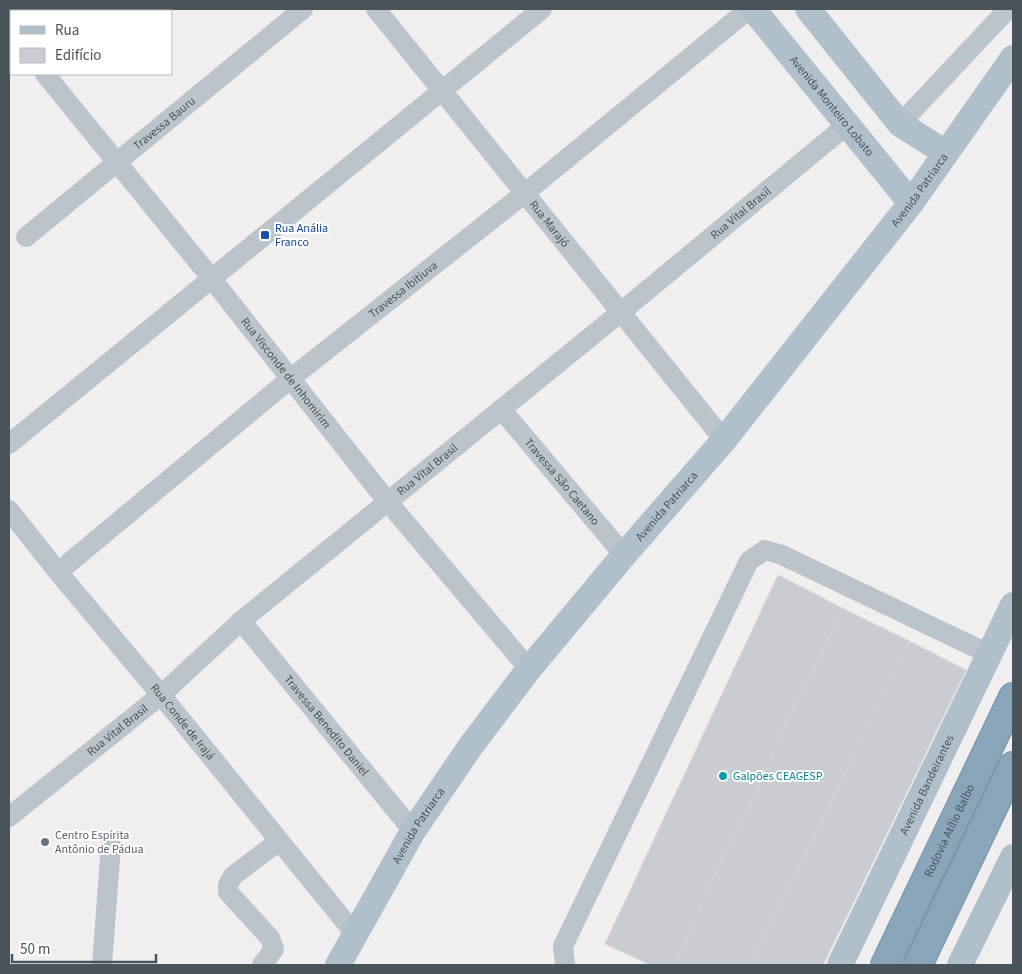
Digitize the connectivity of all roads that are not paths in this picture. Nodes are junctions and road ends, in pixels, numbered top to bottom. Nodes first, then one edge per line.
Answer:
1 (303, 9) edge
2 (376, 9) edge
3 (542, 9) edge
4 (749, 9) edge
5 (753, 9) edge
6 (808, 9) edge
7 (1008, 9) edge
8 (1013, 58) edge
9 (46, 75) edge
10 (442, 90) junction
11 (848, 124) junction
12 (900, 124) junction
13 (946, 153) junction
14 (117, 162) junction
15 (525, 194) junction
16 (911, 204) junction
17 (26, 237) dead end
18 (212, 279) junction
19 (621, 312) junction
20 (290, 379) junction
21 (501, 409) junction
22 (724, 440) junction
23 (9, 444) edge
24 (387, 500) junction
25 (9, 510) edge
26 (624, 555) junction
27 (58, 572) junction
28 (1013, 605) edge
29 (241, 621) junction
30 (989, 654) junction
31 (529, 669) junction
32 (160, 695) junction
33 (1013, 697) edge
34 (1013, 766) edge
35 (9, 817) edge
36 (413, 831) junction
37 (279, 841) junction
38 (111, 845) dead end
39 (1013, 857) edge
40 (355, 934) junction
41 (102, 965) edge
42 (262, 965) edge
43 (338, 965) edge
44 (565, 965) edge
45 (840, 965) edge
46 (885, 965) edge
47 (918, 965) edge
48 (960, 965) edge

1 - 14 street, Travessa Bauru
2 - 10 street, Rua Marajó
3 - 10 street
4 - 15 street, Travessa Ibitiuva
5 - 11 main road, Avenida Monteiro Lobato
6 - 12 main road
7 - 12 street
8 - 13 main road, Avenida Patriarca
9 - 14 street, Rua Visconde de Inhomirim
10 - 15 street, Rua Marajó
10 - 18 street
11 - 16 main road, Avenida Monteiro Lobato
11 - 19 street, Rua Vital Brasil
12 - 13 main road
13 - 16 main road, Avenida Patriarca
14 - 17 street, Travessa Bauru
14 - 18 street, Rua Visconde de Inhomirim
15 - 19 street, Rua Marajó
15 - 20 street, Travessa Ibitiuva
16 - 22 main road, Avenida Patriarca
18 - 20 street, Rua Visconde de Inhomirim
18 - 23 street
19 - 21 street, Rua Vital Brasil
19 - 22 street, Rua Marajó
20 - 24 street, Rua Visconde de Inhomirim
20 - 27 street, Travessa Ibitiuva
21 - 24 street, Rua Vital Brasil
21 - 26 street, Travessa São Caetano
22 - 26 main road, Avenida Patriarca
24 - 29 street, Rua Vital Brasil
24 - 31 street, Rua Visconde de Inhomirim
25 - 27 street, Rua Conde de Irajá
26 - 31 main road, Avenida Patriarca
27 - 32 street, Rua Conde de Irajá
28 - 30 main road, Avenida Bandeirantes
29 - 32 street, Rua Vital Brasil
29 - 36 street, Travessa Benedito Daniel
30 - 44 street
30 - 45 main road, Avenida Bandeirantes
31 - 36 main road, Avenida Patriarca
32 - 35 street, Rua Vital Brasil
32 - 37 street, Rua Conde de Irajá
33 - 46 highway, Rodovia Atílio Balbo
34 - 47 highway
36 - 40 main road, Avenida Patriarca
37 - 40 street, Rua Conde de Irajá
37 - 42 street
38 - 41 street
39 - 48 main road
40 - 43 main road, Avenida Patriarca

